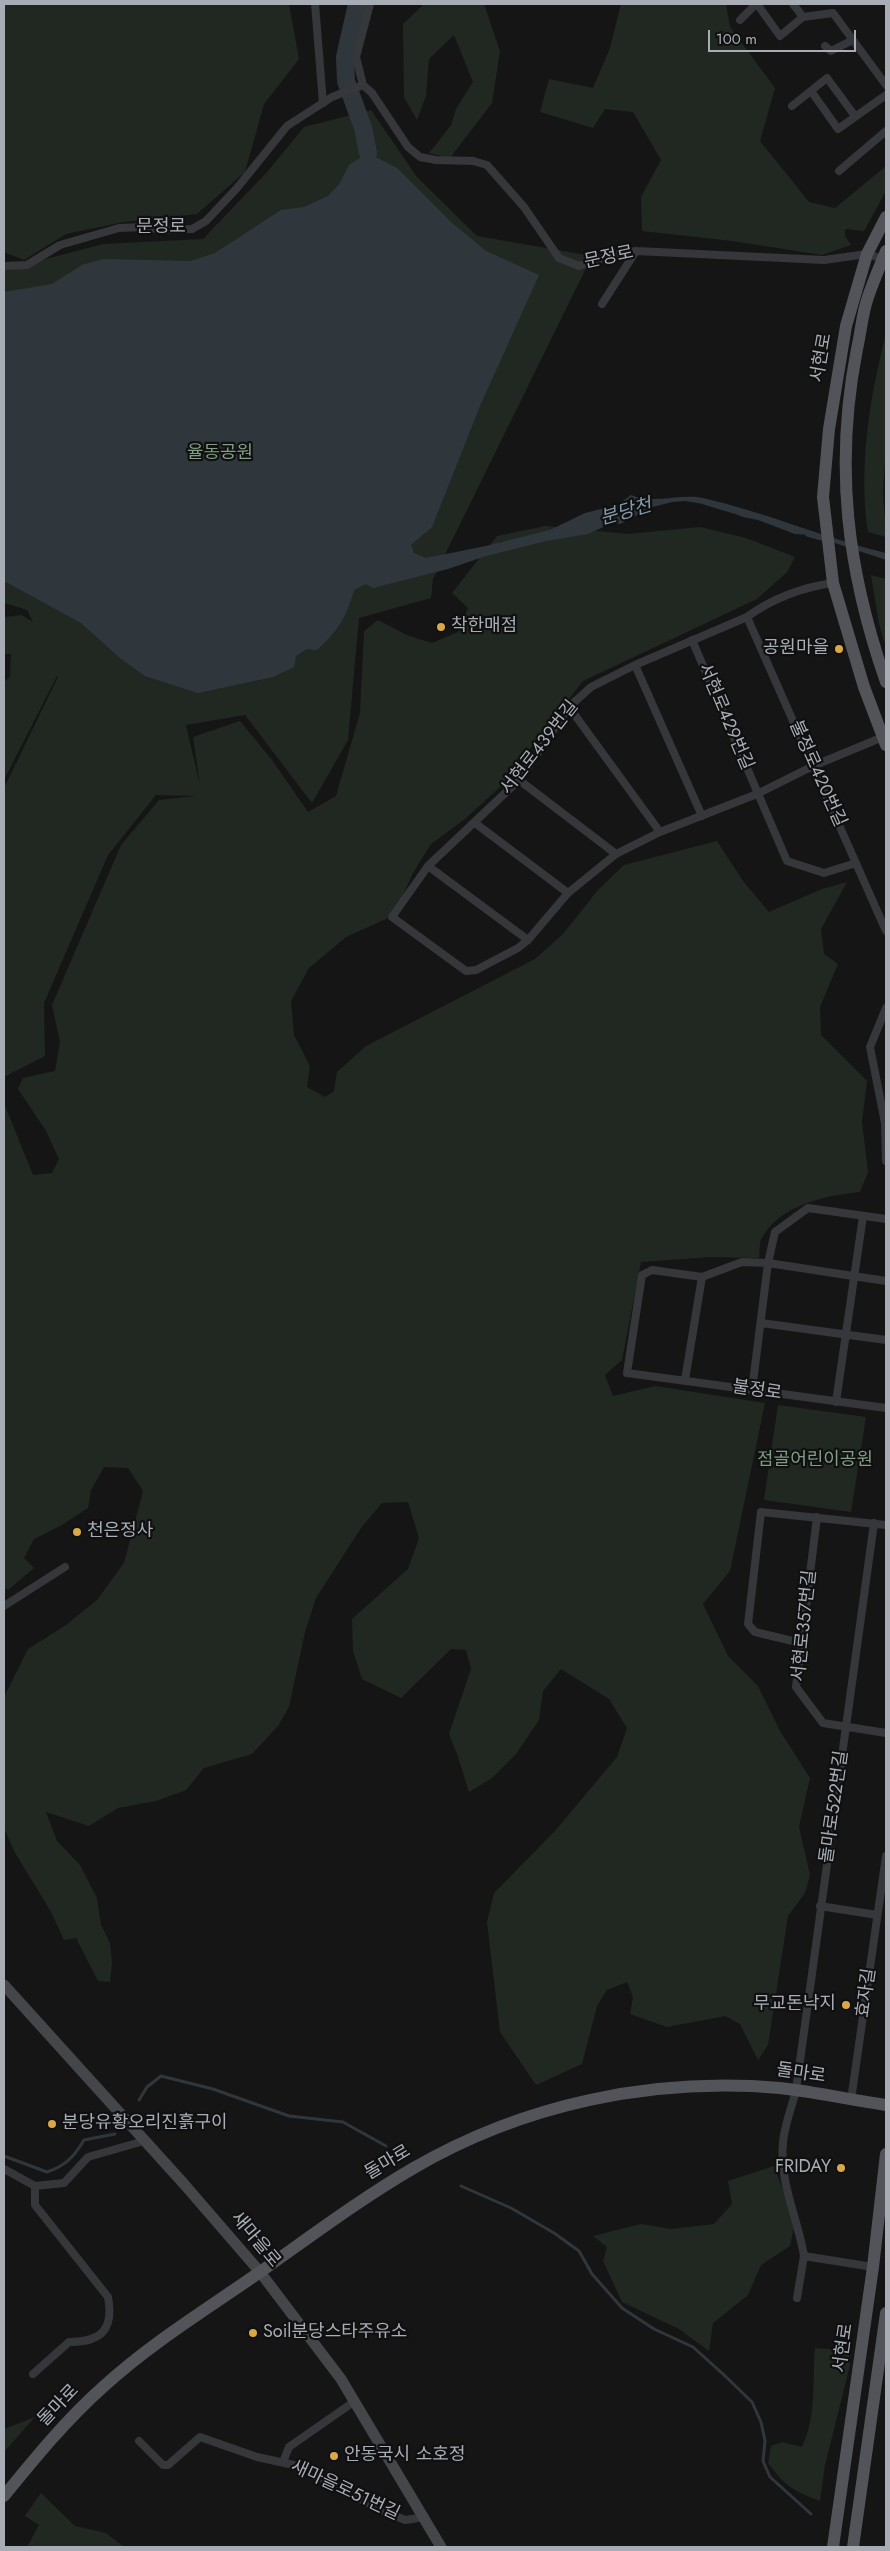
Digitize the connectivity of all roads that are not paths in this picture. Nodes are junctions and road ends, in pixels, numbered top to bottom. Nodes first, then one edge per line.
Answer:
1 (315, 4) edge
2 (370, 4) edge
3 (757, 4) edge
4 (793, 4) edge
5 (803, 17) junction
6 (740, 20) dead end
7 (853, 40) junction
8 (825, 46) dead end
9 (360, 85) junction
10 (886, 85) edge
11 (811, 90) junction
12 (886, 95) edge
13 (322, 103) junction
14 (792, 106) dead end
15 (855, 116) junction
16 (886, 131) edge
17 (840, 171) dead end
18 (884, 224) edge
19 (636, 251) junction
20 (867, 254) junction
21 (885, 255) edge
22 (4, 266) edge
23 (602, 304) dead end
24 (833, 583) junction
25 (747, 617) junction
26 (692, 640) junction
27 (635, 665) junction
28 (886, 682) edge
29 (570, 707) junction
30 (885, 741) edge
31 (813, 766) junction
32 (520, 780) junction
33 (757, 794) junction
34 (702, 816) junction
35 (475, 823) junction
36 (660, 832) junction
37 (616, 854) junction
38 (856, 863) junction
39 (428, 866) junction
40 (568, 893) junction
41 (392, 917) joint
42 (886, 931) edge
43 (528, 940) junction
44 (886, 1008) edge
45 (885, 1123) edge
46 (886, 1161) edge
47 (864, 1216) junction
48 (886, 1219) edge
49 (768, 1263) junction
50 (702, 1277) junction
51 (854, 1277) junction
52 (886, 1281) edge
53 (761, 1323) junction
54 (846, 1334) junction
55 (886, 1340) edge
56 (685, 1380) junction
57 (752, 1390) junction
58 (836, 1402) junction
59 (886, 1408) edge
60 (817, 1517) junction
61 (874, 1523) junction
62 (886, 1525) edge
63 (65, 1567) dead end
64 (4, 1606) edge
65 (801, 1643) junction
66 (847, 1727) junction
67 (886, 1733) edge
68 (886, 1856) edge
69 (820, 1906) junction
70 (877, 1916) junction
71 (4, 1985) edge
72 (796, 2090) junction
73 (852, 2100) junction
74 (886, 2106) edge
75 (144, 2140) junction
76 (886, 2154) edge
77 (4, 2169) edge
78 (35, 2186) junction
79 (804, 2256) junction
80 (873, 2268) junction
81 (260, 2272) junction
82 (797, 2298) dead end
83 (886, 2313) edge
84 (33, 2374) dead end
85 (355, 2401) junction
86 (139, 2441) dead end
87 (283, 2462) junction
88 (4, 2496) edge
89 (425, 2517) junction
90 (441, 2547) edge
91 (833, 2547) edge
92 (853, 2547) edge

1 - 13 street
2 - 9 street
3 - 5 street
3 - 6 street
4 - 5 street
5 - 7 street
7 - 8 street
7 - 10 street
9 - 13 street, 문정로
9 - 19 street, 문정로
11 - 14 street
11 - 15 street
11 - 15 street
12 - 15 street
13 - 22 street, 문정로
16 - 17 street
18 - 20 main road, 서현로
19 - 20 street, 문정로
19 - 23 street
20 - 21 street, 문정로
20 - 24 main road, 서현로
21 - 28 main road, 서현로
24 - 25 street, 서현로439번길
24 - 30 main road
25 - 26 street, 서현로439번길
25 - 31 street, 불정로420번길
26 - 27 street, 서현로439번길
26 - 33 street, 서현로429번길
27 - 29 street, 서현로439번길
27 - 34 street
29 - 32 street, 서현로439번길
29 - 36 street
30 - 31 street, 서현로429번길
31 - 33 street, 서현로429번길
31 - 38 street, 불정로420번길
32 - 35 street, 서현로439번길
32 - 37 street
33 - 34 street, 서현로429번길
33 - 38 street
34 - 36 street, 서현로429번길
35 - 39 street, 서현로439번길
35 - 40 street
36 - 37 street, 서현로429번길
37 - 40 street, 서현로429번길
38 - 42 street, 불정로420번길
39 - 41 street, 서현로439번길
39 - 43 street
40 - 43 street, 서현로429번길
41 - 43 street, 서현로429번길
44 - 45 street
45 - 46 street
47 - 48 street
47 - 49 street
47 - 51 street
49 - 50 street
49 - 51 street
49 - 53 street
50 - 56 street
50 - 56 street, 불정로
51 - 52 street
51 - 54 street
53 - 54 street
53 - 57 street
54 - 55 street
54 - 58 street
56 - 57 street, 불정로
57 - 58 street, 불정로
58 - 59 street, 불정로
60 - 61 street
60 - 65 street, 서현로357번길
60 - 65 street
61 - 62 street
61 - 66 street, 돌마로522번길
63 - 64 street
65 - 66 street, 서현로357번길
66 - 67 street, 서현로357번길
66 - 69 street, 돌마로522번길
68 - 70 street, 효자길
69 - 70 street
69 - 72 street, 돌마로522번길
70 - 73 street, 효자길
71 - 75 street, 새마을로
72 - 73 main road, 돌마로
72 - 79 street, 돌마로522번길
72 - 81 main road, 돌마로
73 - 74 main road, 돌마로
75 - 78 street
75 - 81 street, 새마을로
76 - 80 main road, 서현로
77 - 78 street
78 - 84 street
79 - 80 street
79 - 82 street
80 - 91 main road, 서현로
81 - 85 street, 새마을로
81 - 88 main road, 돌마로
83 - 92 main road, 서현로
85 - 87 street
85 - 89 street, 새마을로
86 - 87 street, 새마을로51번길
87 - 89 street, 새마을로51번길
89 - 90 street, 새마을로

